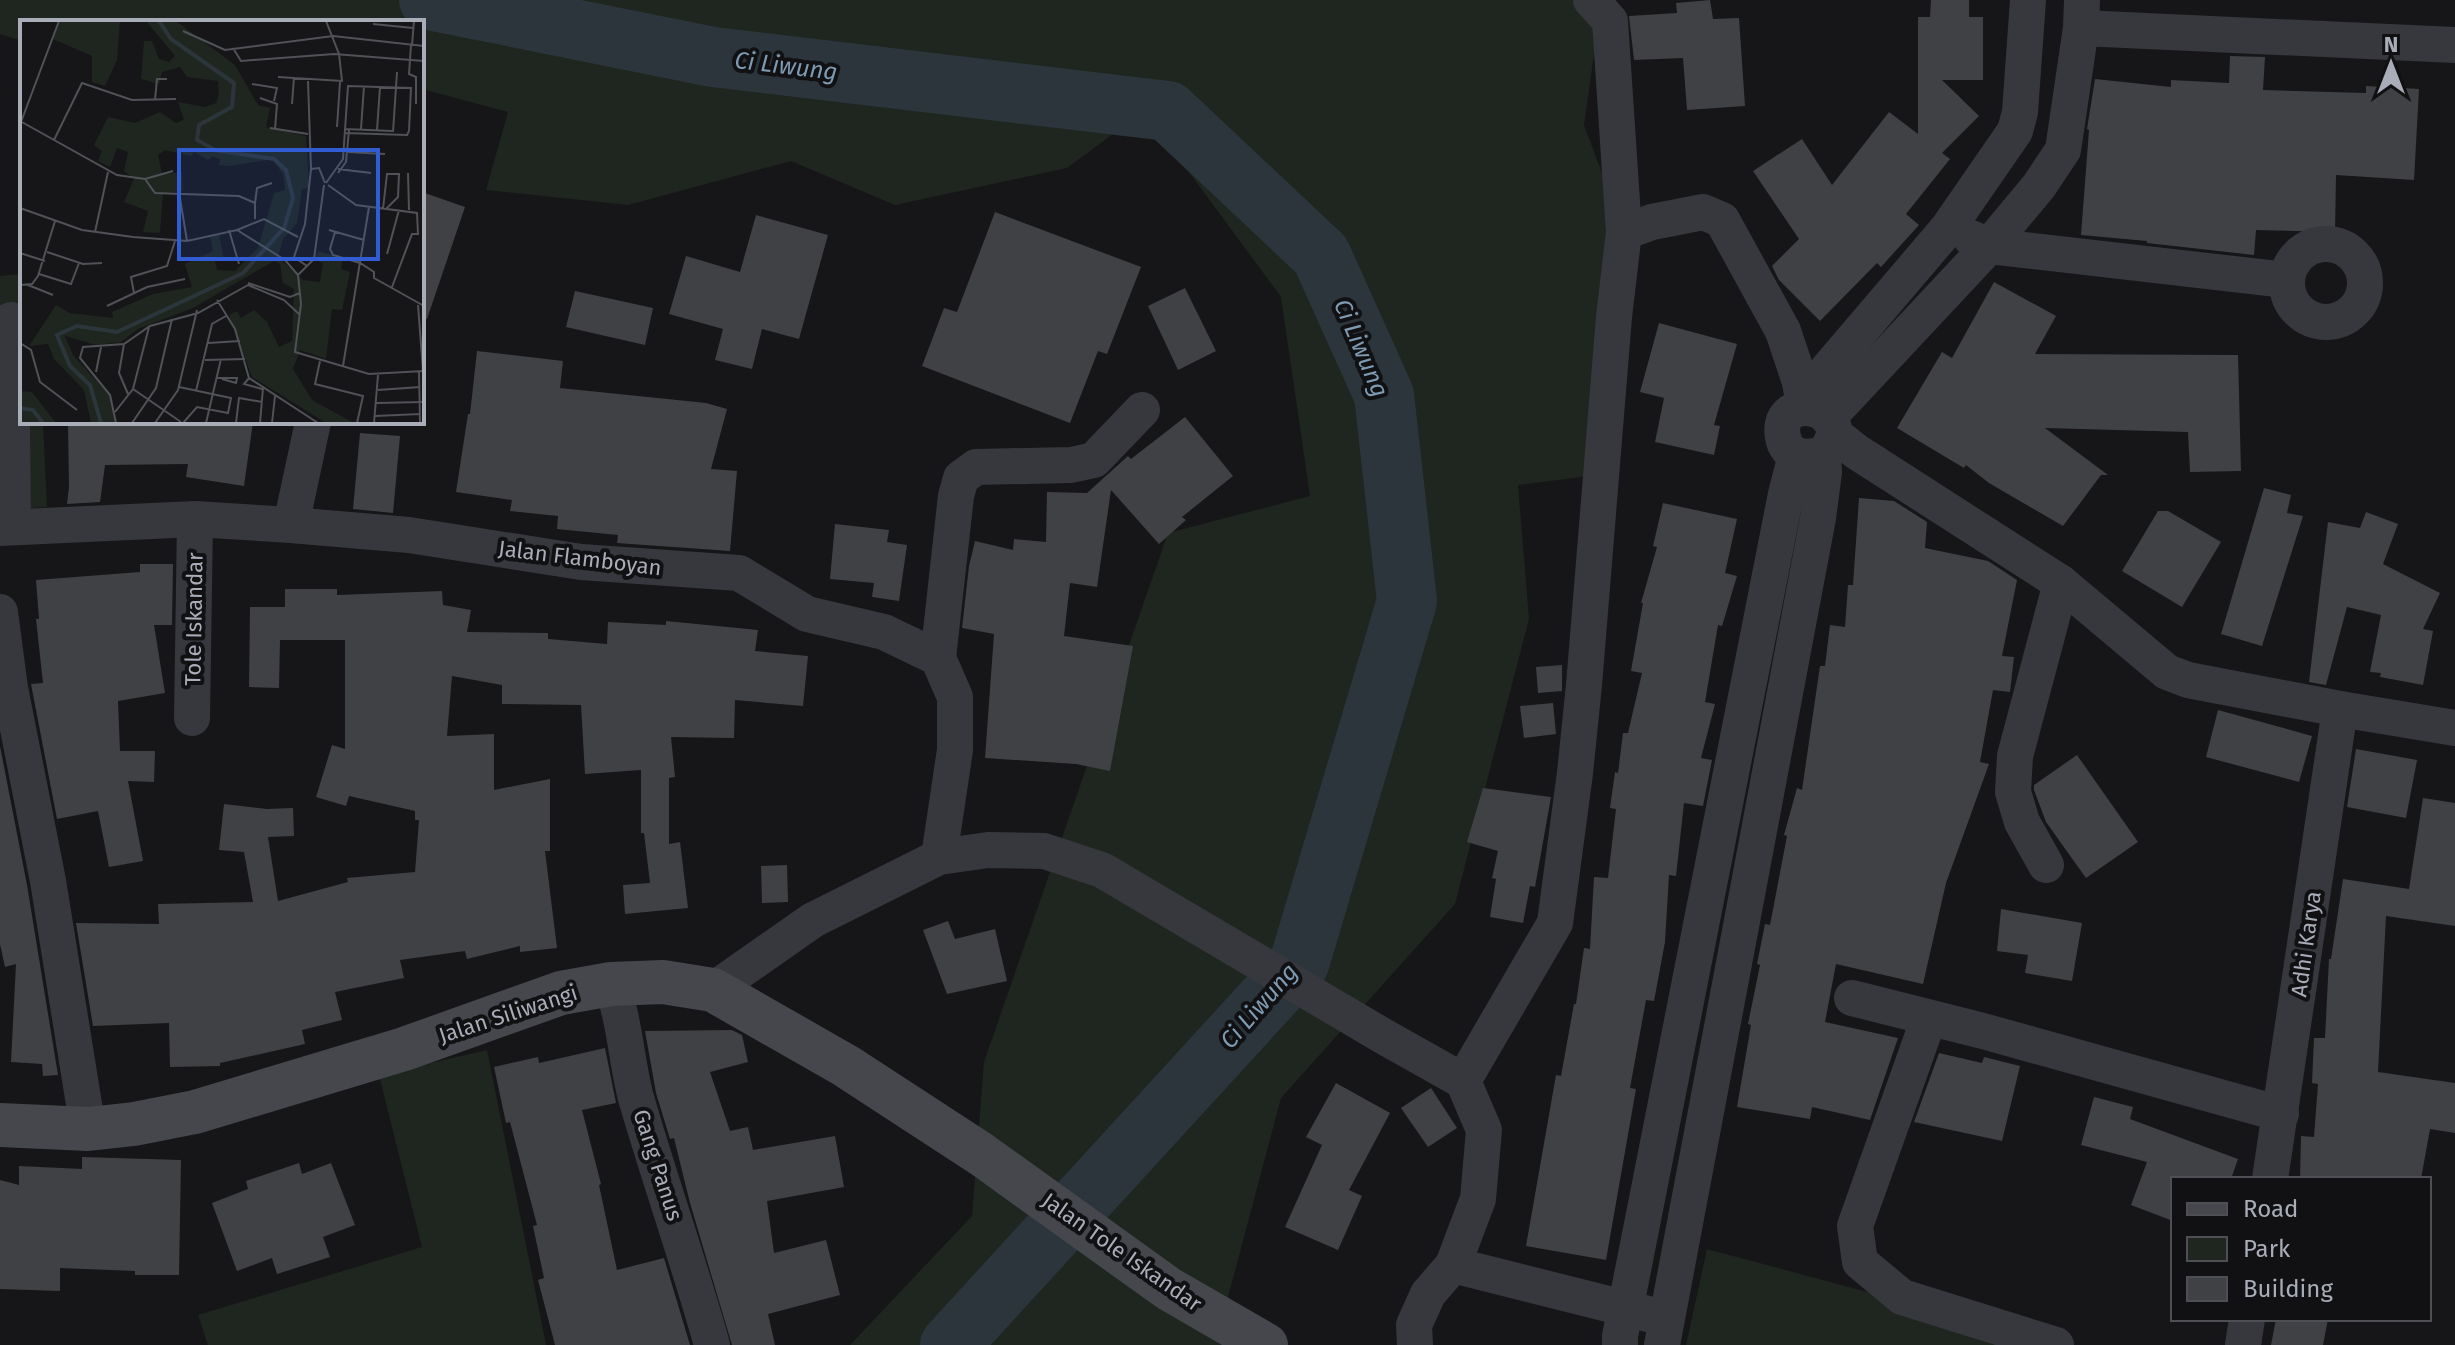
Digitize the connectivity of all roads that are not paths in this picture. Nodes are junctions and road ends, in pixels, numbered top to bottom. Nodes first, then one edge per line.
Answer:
1 (1591, 0) edge
2 (2028, 0) edge
3 (2081, 14) edge
4 (2455, 45) edge
5 (1948, 228) junction
6 (1624, 232) junction
7 (1989, 246) junction
8 (2286, 280) dead end
9 (11, 320) dead end
10 (1142, 410) dead end
11 (313, 424) edge
12 (1816, 429) junction
13 (195, 519) junction
14 (291, 525) junction
15 (6, 527) edge
16 (2061, 583) junction
17 (0, 612) edge
18 (938, 658) junction
19 (2340, 709) junction
20 (192, 718) dead end
21 (2455, 728) edge
22 (939, 857) junction
23 (2046, 865) dead end
24 (611, 984) junction
25 (713, 990) junction
26 (1852, 998) dead end
27 (1929, 1018) junction
28 (1463, 1081) junction
29 (2281, 1114) junction
30 (0, 1125) edge
31 (88, 1129) junction
32 (981, 1154) joint
33 (2270, 1177) edge
34 (1453, 1265) junction
35 (1625, 1309) junction
36 (2247, 1321) edge
37 (1666, 1331) edge
38 (712, 1345) edge
39 (1266, 1345) edge
40 (1415, 1345) edge
41 (1620, 1345) edge
42 (2056, 1345) edge
43 (2243, 1345) edge

1 - 6 street
2 - 5 street
3 - 4 street
3 - 7 street
5 - 7 street
5 - 12 street
6 - 12 street
6 - 28 street
7 - 8 street
7 - 12 street
9 - 15 street
10 - 18 street
11 - 14 street
12 - 16 street
12 - 35 street
12 - 37 street
13 - 14 street, Jalan Flamboyan
13 - 15 street, Jalan Flamboyan
13 - 20 street, Tole Iskandar
14 - 18 street, Jalan Flamboyan
16 - 19 street
16 - 23 street
17 - 31 street
18 - 22 street
19 - 21 street
19 - 29 street, Adhi Karya
22 - 25 street
22 - 28 street
24 - 25 main road, Jalan Siliwangi
24 - 31 main road, Jalan Siliwangi
24 - 38 street, Gang Panus
25 - 32 main road, Jalan Siliwangi
26 - 27 street
27 - 29 street
27 - 42 street
28 - 34 street
29 - 33 street, Adhi Karya
30 - 31 main road, Jalan Siliwangi
32 - 39 main road, Jalan Tole Iskandar
34 - 35 street
34 - 40 street
35 - 37 street
35 - 41 street
36 - 43 street

